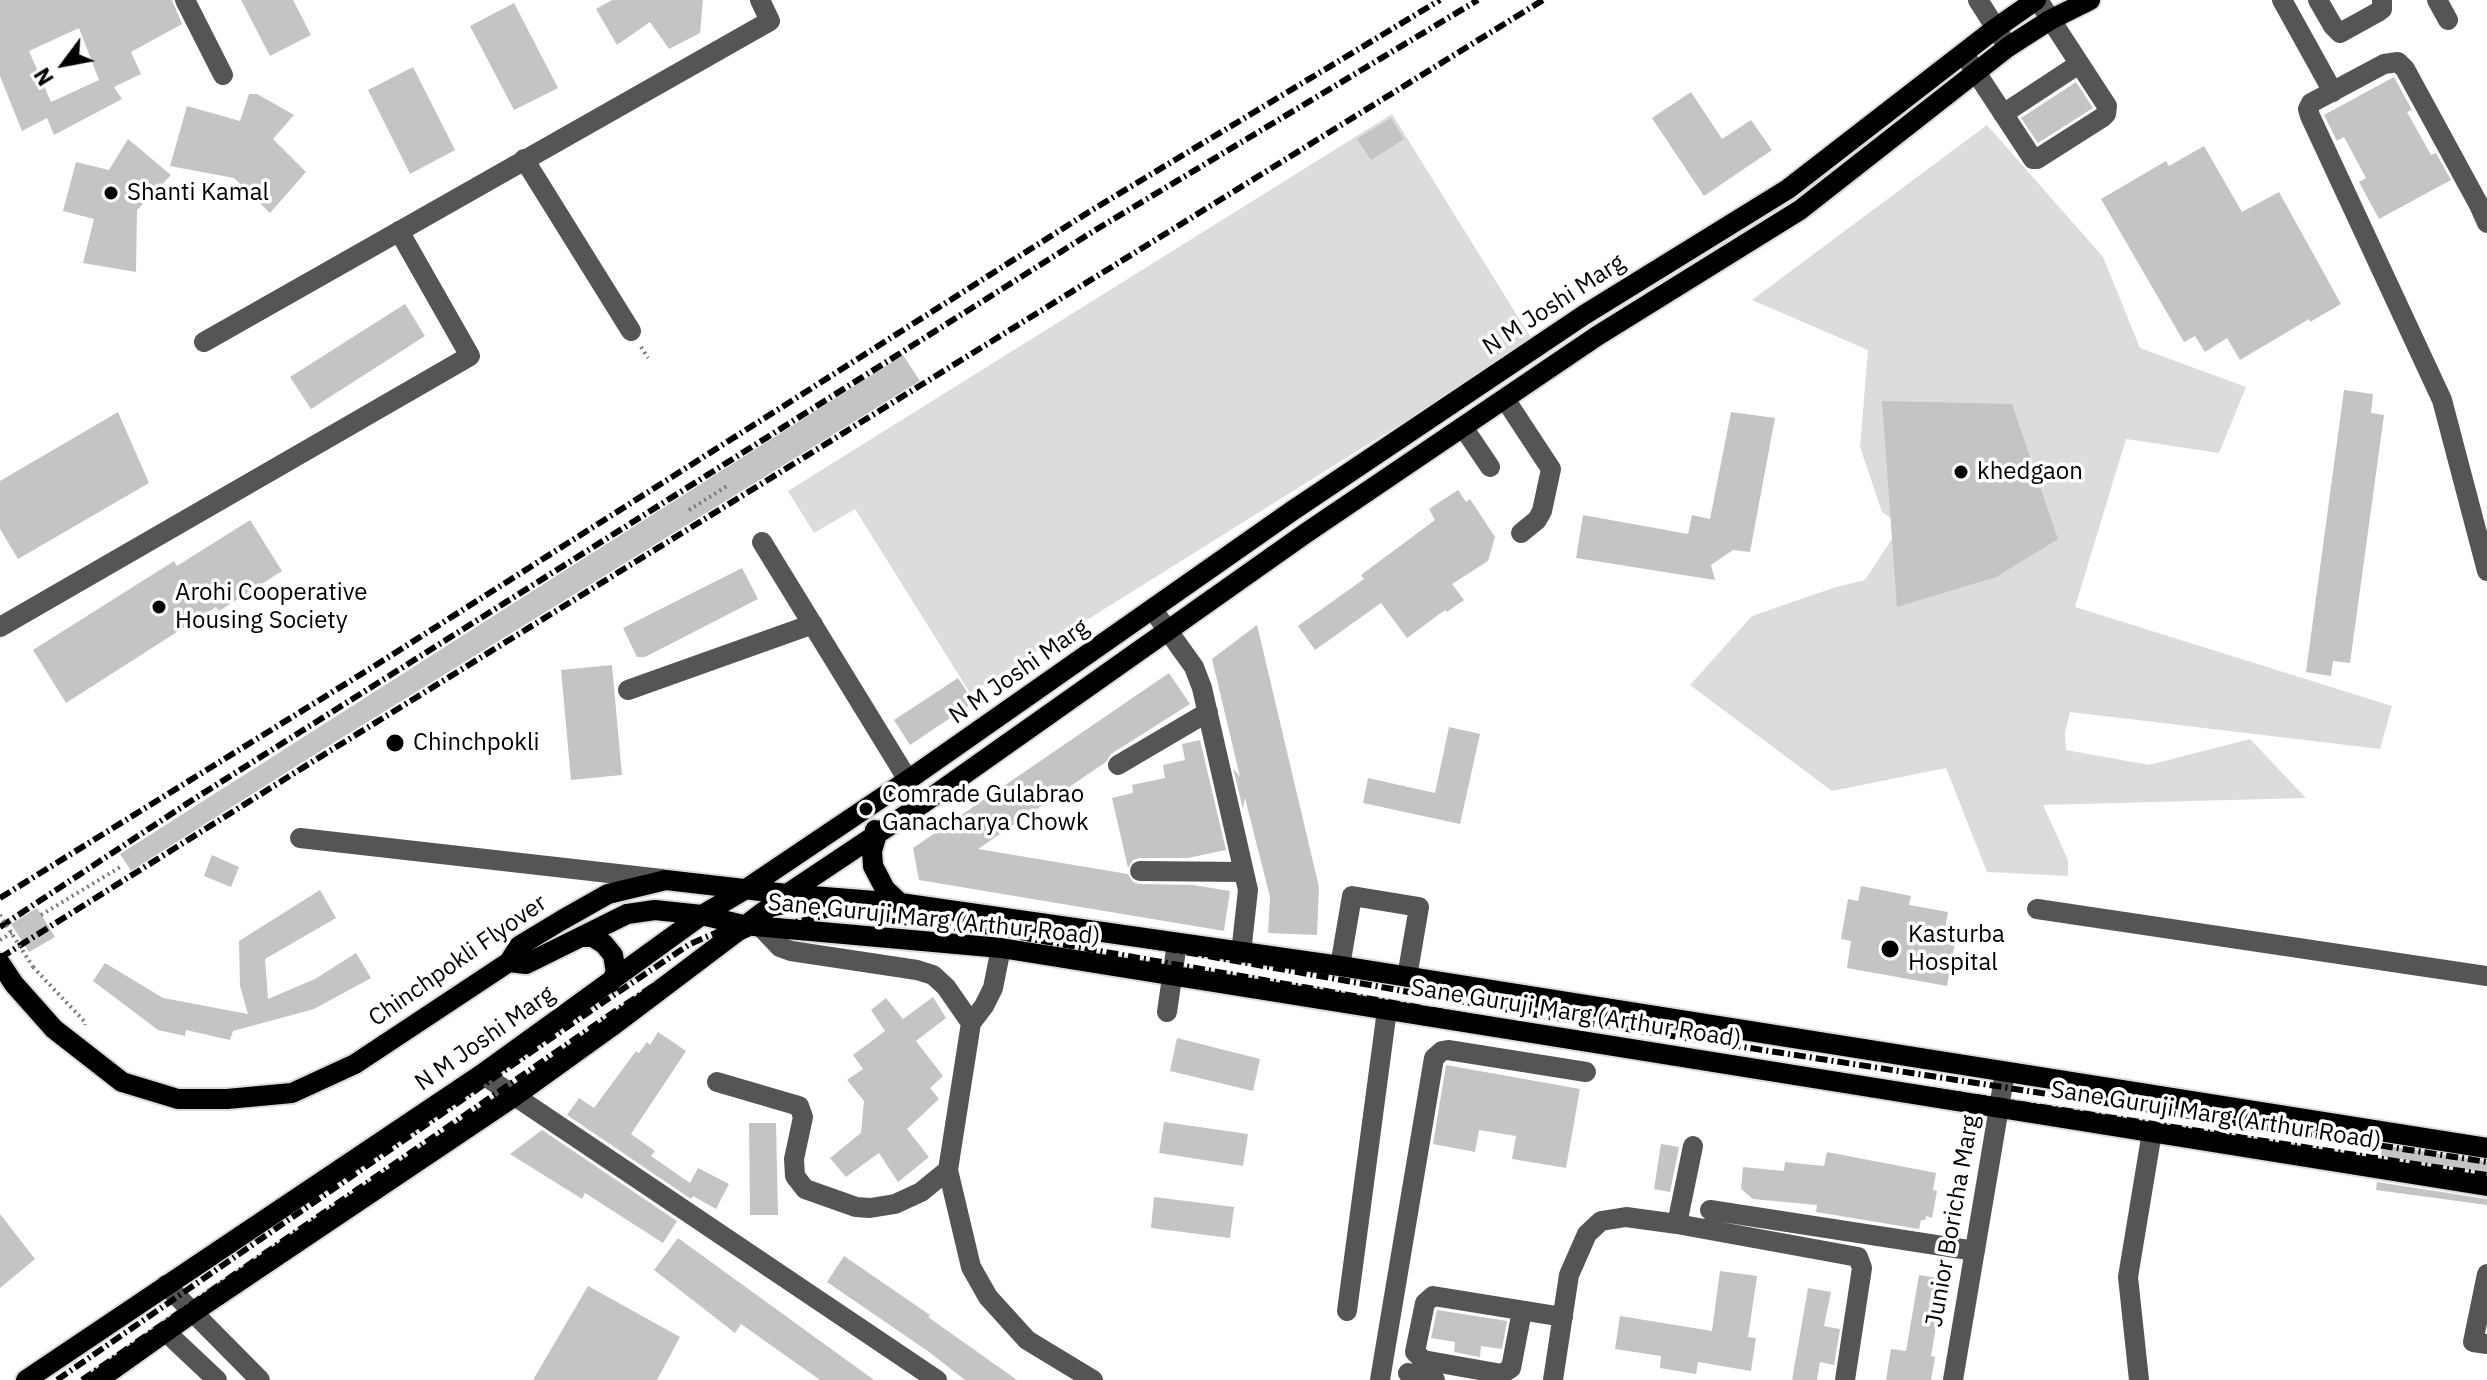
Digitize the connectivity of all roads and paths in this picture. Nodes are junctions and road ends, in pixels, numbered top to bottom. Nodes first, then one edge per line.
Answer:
1 (185, 0) edge
2 (760, 0) edge
3 (1978, 0) edge
4 (2037, 0) edge
5 (2090, 0) edge
6 (2282, 0) edge
7 (2318, 0) edge
8 (2382, 0) edge
9 (2437, 0) edge
10 (2050, 20) junction
11 (2448, 20) dead end
12 (1996, 28) junction
13 (2008, 47) junction
14 (1964, 54) junction
15 (2079, 64) junction
16 (1977, 72) junction
17 (223, 75) dead end
18 (2333, 92) junction
19 (2003, 114) junction
20 (524, 159) junction
21 (1788, 189) junction
22 (1755, 209) junction
23 (1800, 210) junction
24 (2487, 223) edge
25 (1768, 230) junction
26 (399, 231) junction
27 (1584, 315) junction
28 (631, 331) dead end
29 (1597, 336) junction
30 (204, 342) dead end
31 (1505, 399) junction
32 (1463, 427) junction
33 (1490, 467) dead end
34 (727, 486) dead end
35 (689, 510) dead end
36 (1292, 511) junction
37 (1306, 533) junction
38 (1521, 533) dead end
39 (762, 542) dead end
40 (2487, 571) edge
41 (1153, 610) junction
42 (813, 624) junction
43 (0, 627) edge
44 (1168, 630) junction
45 (628, 690) dead end
46 (1208, 712) junction
47 (1118, 765) dead end
48 (908, 780) junction
49 (863, 810) junction
50 (877, 834) junction
51 (300, 838) dead end
52 (122, 866) dead end
53 (1140, 871) dead end
54 (1244, 872) junction
55 (666, 880) junction
56 (746, 889) junction
57 (787, 894) junction
58 (900, 903) junction
59 (2037, 909) dead end
60 (0, 915) edge
61 (41, 915) dead end
62 (702, 915) junction
63 (752, 926) junction
64 (13, 932) junction
65 (1109, 934) junction
66 (581, 937) junction
67 (0, 941) edge
68 (1177, 943) junction
69 (1001, 948) junction
70 (1241, 953) junction
71 (0, 963) edge
72 (1105, 964) junction
73 (505, 965) junction
74 (1340, 966) junction
75 (33, 967) dead end
76 (1171, 975) junction
77 (2487, 976) edge
78 (1415, 978) junction
79 (610, 983) junction
80 (1387, 1010) junction
81 (1167, 1012) dead end
82 (1416, 1016) junction
83 (1663, 1017) junction
84 (971, 1023) junction
85 (1828, 1044) junction
86 (1659, 1054) junction
87 (1951, 1063) junction
88 (1586, 1072) dead end
89 (2005, 1072) junction
90 (482, 1074) junction
91 (1823, 1080) junction
92 (717, 1082) dead end
93 (515, 1096) junction
94 (1946, 1099) junction
95 (1999, 1108) junction
96 (2152, 1132) junction
97 (1693, 1146) dead end
98 (2487, 1148) edge
99 (948, 1170) junction
100 (2487, 1186) edge
101 (1710, 1210) dead end
102 (1677, 1224) junction
103 (1975, 1251) junction
104 (2487, 1274) edge
105 (166, 1285) junction
106 (1347, 1311) dead end
107 (1522, 1311) junction
108 (192, 1313) junction
109 (1563, 1317) junction
110 (166, 1332) junction
111 (2487, 1344) edge
112 (1408, 1373) dead end
113 (106, 1378) edge
114 (26, 1380) edge
115 (217, 1380) edge
116 (260, 1380) edge
117 (937, 1380) edge
118 (1093, 1380) edge
119 (1380, 1380) edge
120 (1435, 1380) edge
121 (1553, 1380) edge
122 (1845, 1380) edge
123 (1953, 1380) edge
124 (2139, 1380) edge

1 - 17 street
2 - 20 street
3 - 12 street
4 - 10 street
4 - 12 main road, N M Joshi Marg
5 - 10 main road, N M Joshi Marg
6 - 18 street
7 - 8 street
9 - 11 street
10 - 13 main road, N M Joshi Marg
10 - 15 street
12 - 13 street
12 - 14 main road, N M Joshi Marg
13 - 16 main road, N M Joshi Marg
14 - 16 street
14 - 21 main road, N M Joshi Marg
15 - 19 street
15 - 19 street
16 - 19 street
16 - 23 main road, N M Joshi Marg
18 - 24 street
18 - 40 street
20 - 26 street
20 - 28 street
21 - 22 main road, N M Joshi Marg
21 - 23 main road
22 - 25 main road
22 - 27 main road, N M Joshi Marg
23 - 25 main road, N M Joshi Marg
25 - 29 main road, N M Joshi Marg
26 - 30 street
26 - 43 street
27 - 29 main road
27 - 36 main road, N M Joshi Marg
29 - 31 main road, N M Joshi Marg
31 - 32 main road, N M Joshi Marg
31 - 38 street
32 - 33 street
32 - 37 main road, N M Joshi Marg
34 - 35 path
36 - 37 main road
36 - 41 main road, N M Joshi Marg
37 - 44 main road, N M Joshi Marg
39 - 42 street
41 - 44 street
41 - 48 main road, N M Joshi Marg
42 - 45 street
42 - 48 street
44 - 46 street
44 - 50 main road, N M Joshi Marg
46 - 47 street
46 - 54 street
48 - 49 main road, N M Joshi Marg
49 - 50 main road
49 - 56 main road, N M Joshi Marg
50 - 57 main road, N M Joshi Marg
50 - 58 main road
51 - 55 street
52 - 61 path
53 - 54 street
54 - 70 street
55 - 56 main road, Sane Guruji Marg (Arthur Road)
55 - 73 main road, Chinchpokli Flyover
56 - 57 main road, Sane Guruji Marg (Arthur Road)
56 - 62 main road, N M Joshi Marg
57 - 58 main road, Sane Guruji Marg (Arthur Road)
57 - 63 main road, N M Joshi Marg
58 - 65 main road, Sane Guruji Marg (Arthur Road)
59 - 77 street
60 - 64 path, bridge
62 - 63 main road, Sane Guruji Marg (Arthur Road)
62 - 66 main road, Sane Guruji Marg (Arthur Road)
62 - 79 main road, N M Joshi Marg
63 - 69 main road, Sane Guruji Marg (Arthur Road)
63 - 84 street
63 - 93 main road, N M Joshi Marg
64 - 67 path
64 - 75 path, bridge
65 - 68 main road, Sane Guruji Marg (Arthur Road)
65 - 72 main road
66 - 73 main road, Sane Guruji Marg (Arthur Road)
66 - 79 main road
68 - 70 main road, Sane Guruji Marg (Arthur Road)
68 - 76 street
69 - 72 main road, Sane Guruji Marg (Arthur Road)
69 - 84 street
70 - 74 main road, Sane Guruji Marg (Arthur Road)
71 - 73 main road, Chinchpokli Flyover
72 - 76 main road, Sane Guruji Marg (Arthur Road)
74 - 78 main road, Sane Guruji Marg (Arthur Road)
74 - 78 street
76 - 80 main road, Sane Guruji Marg (Arthur Road)
76 - 81 street
78 - 82 main road
78 - 83 main road, Sane Guruji Marg (Arthur Road)
79 - 90 main road, N M Joshi Marg
80 - 82 main road, Sane Guruji Marg (Arthur Road)
80 - 106 street
82 - 86 main road, Sane Guruji Marg (Arthur Road)
83 - 85 main road, Sane Guruji Marg (Arthur Road)
83 - 86 main road
84 - 99 street
85 - 87 main road, Sane Guruji Marg (Arthur Road)
85 - 91 main road
86 - 91 main road, Sane Guruji Marg (Arthur Road)
87 - 89 main road, Sane Guruji Marg (Arthur Road)
87 - 94 main road
88 - 119 street
89 - 95 street, Junior Boricha Marg
89 - 98 main road, Sane Guruji Marg (Arthur Road)
90 - 93 street
90 - 105 main road, N M Joshi Marg
91 - 94 main road, Sane Guruji Marg (Arthur Road)
92 - 99 street
93 - 108 main road, N M Joshi Marg
93 - 117 street
94 - 95 main road, Sane Guruji Marg (Arthur Road)
95 - 96 main road, Sane Guruji Marg (Arthur Road)
95 - 103 street, Junior Boricha Marg
96 - 100 main road, Sane Guruji Marg (Arthur Road)
96 - 124 street
97 - 102 street
99 - 118 street
101 - 103 street
102 - 109 street
102 - 122 street
103 - 123 street, Junior Boricha Marg
104 - 111 street
105 - 108 street
105 - 114 main road, N M Joshi Marg
107 - 107 street
107 - 109 street
108 - 110 main road, N M Joshi Marg
108 - 116 street
109 - 121 street
110 - 113 main road, N M Joshi Marg
110 - 115 street
112 - 120 street

